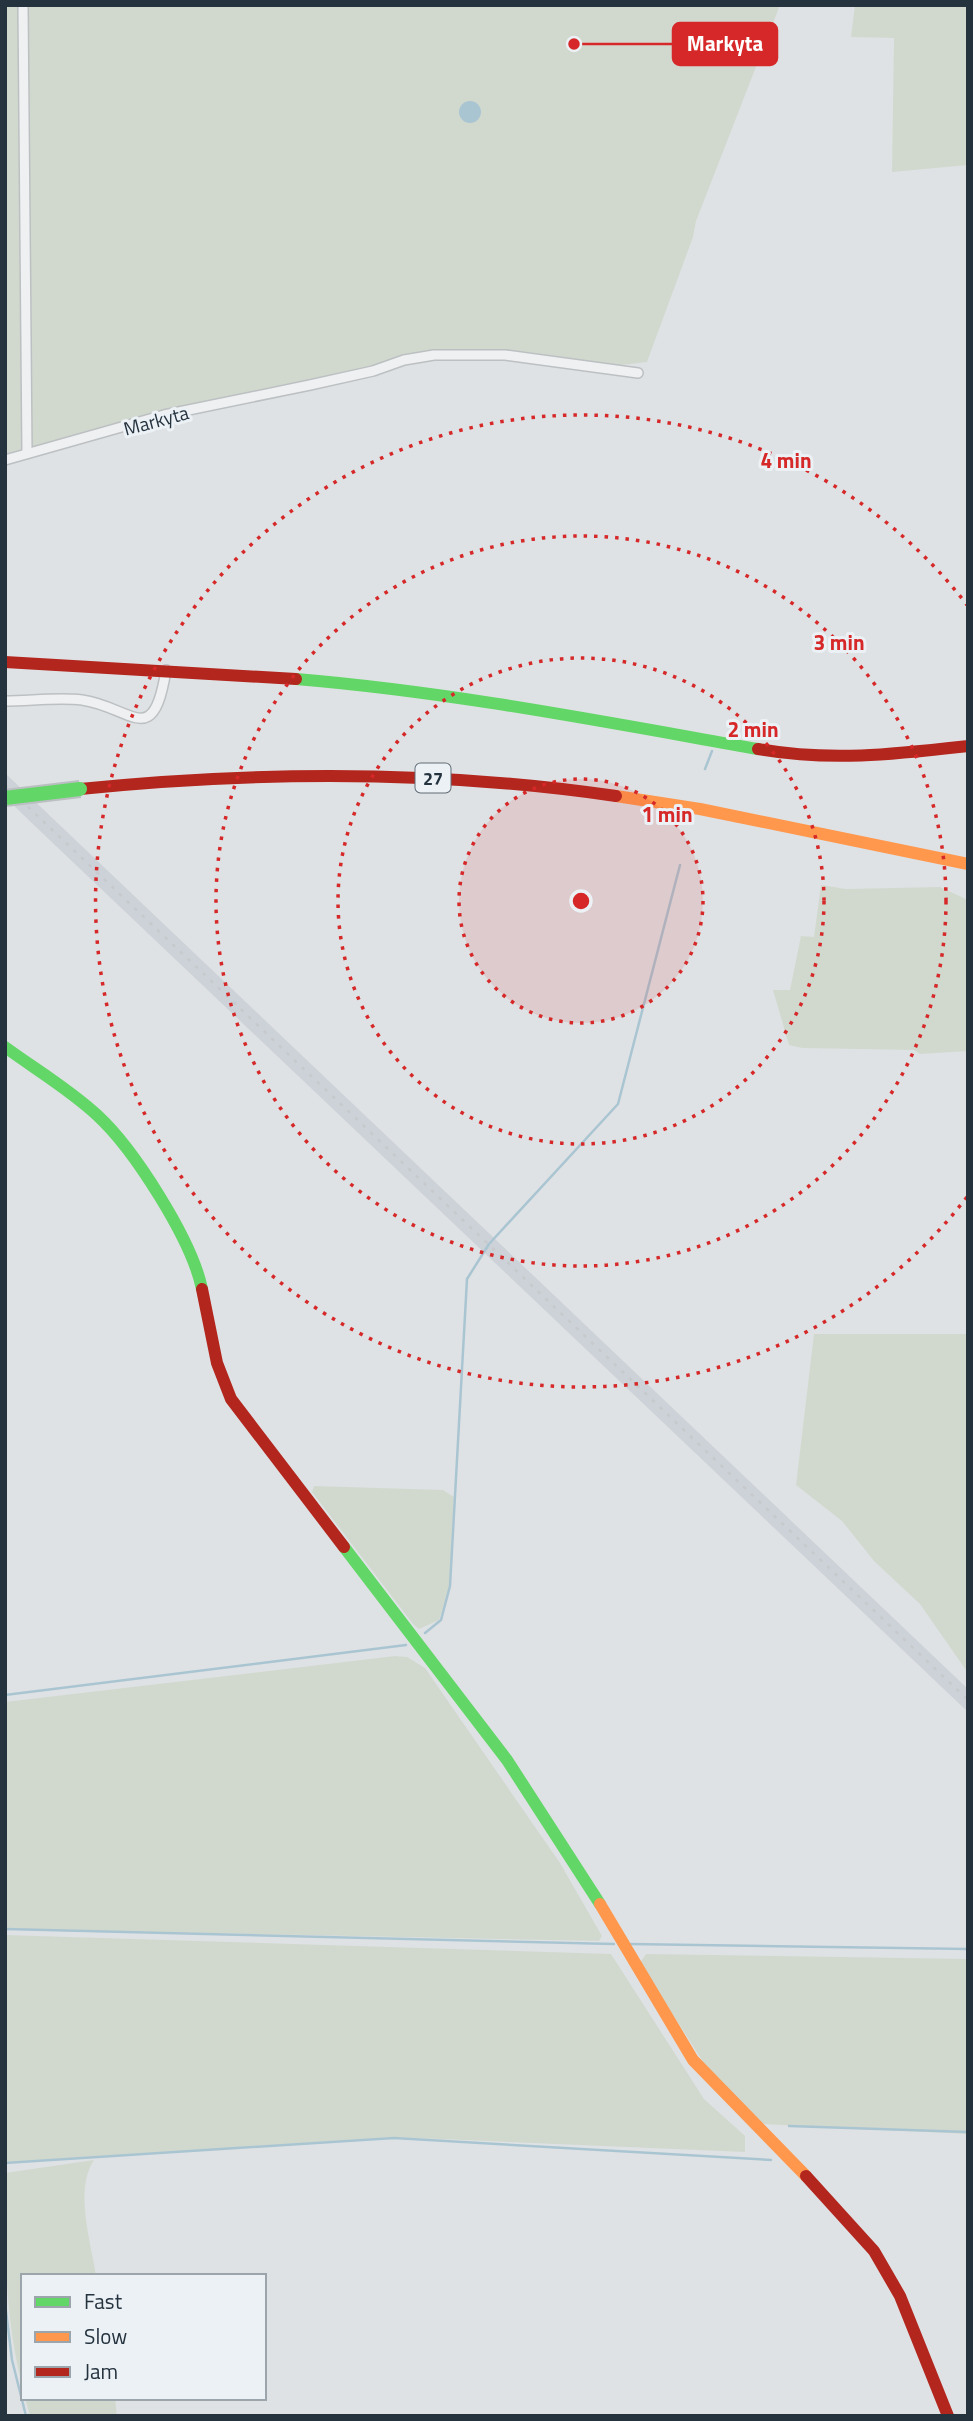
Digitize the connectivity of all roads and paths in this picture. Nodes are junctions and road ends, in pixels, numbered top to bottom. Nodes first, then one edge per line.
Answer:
1 (23, 5) edge
2 (638, 373) dead end
3 (27, 453) junction
4 (5, 460) edge
5 (5, 662) edge
6 (166, 670) junction
7 (5, 701) edge
8 (968, 746) edge
9 (5, 798) edge
10 (968, 864) edge
11 (5, 1047) edge
12 (948, 2416) edge

1 - 3 street
2 - 3 street, Markyta
3 - 4 street, Markyta
5 - 6 main road
6 - 7 street
6 - 8 main road
9 - 10 main road, 27, bridge
11 - 12 main road

